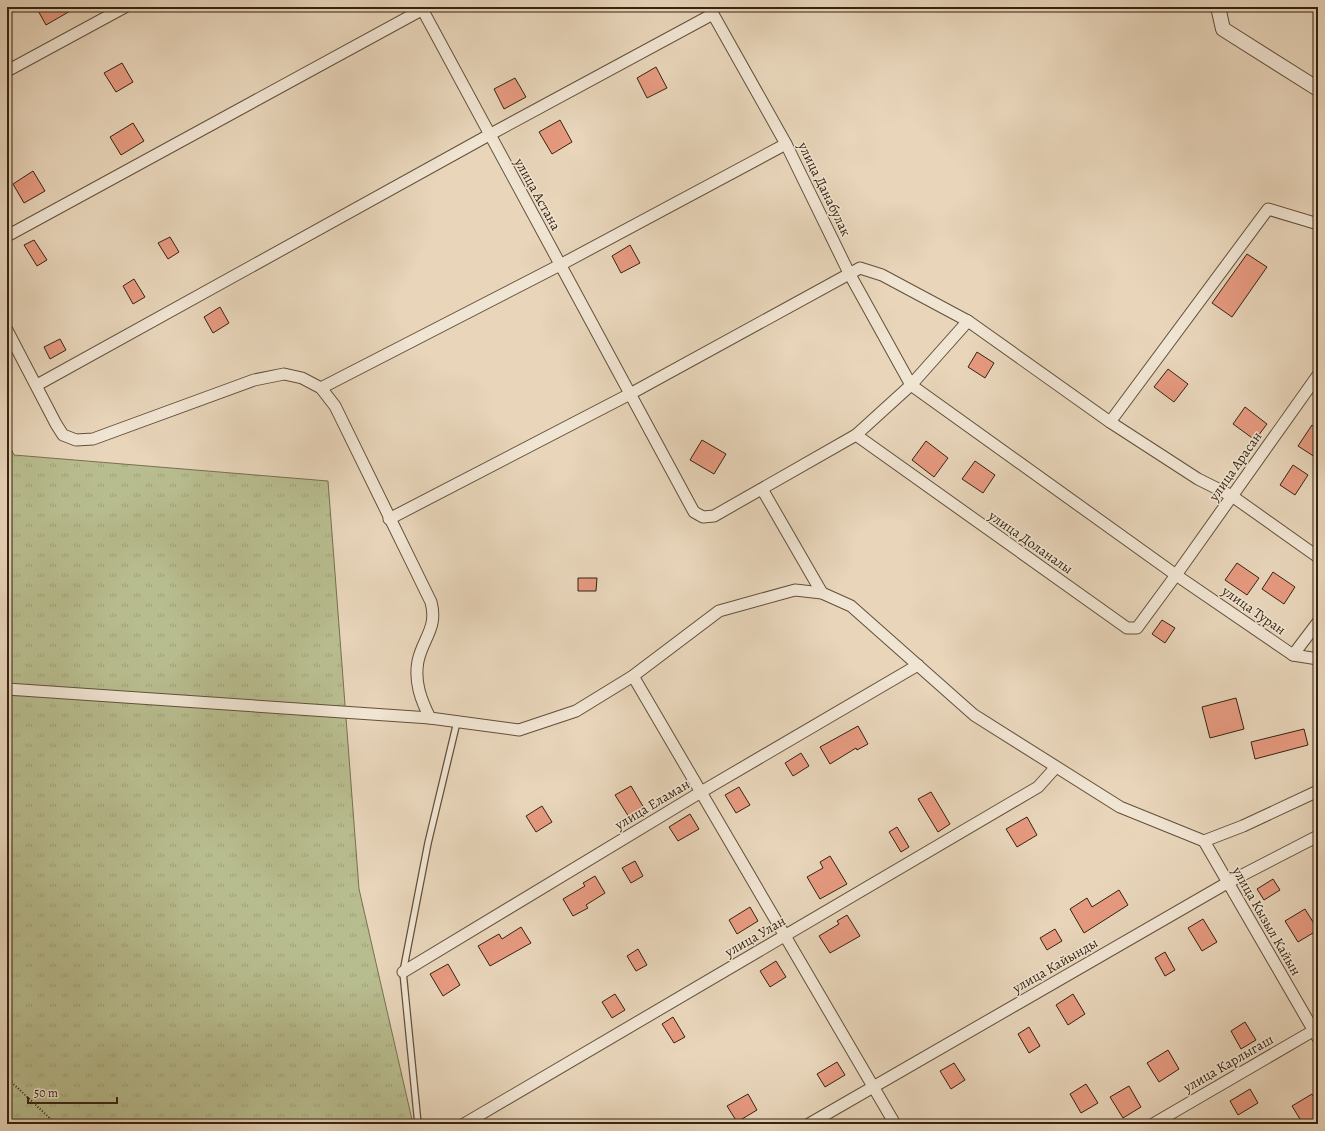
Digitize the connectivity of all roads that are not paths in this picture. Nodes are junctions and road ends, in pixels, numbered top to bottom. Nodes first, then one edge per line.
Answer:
1 (125, 7) edge
2 (1218, 7) edge
3 (424, 8) edge
4 (711, 10) edge
5 (7, 71) edge
6 (1318, 89) edge
7 (489, 135) junction
8 (786, 144) junction
9 (1318, 224) edge
10 (7, 236) edge
11 (560, 265) junction
12 (849, 273) junction
13 (968, 321) junction
14 (7, 330) edge
15 (1318, 375) edge
16 (37, 385) junction
17 (911, 385) junction
18 (321, 388) junction
19 (630, 394) junction
20 (1110, 422) junction
21 (856, 435) junction
22 (762, 489) junction
23 (1232, 496) junction
24 (389, 519) junction
25 (1318, 557) edge
26 (1176, 575) junction
27 (822, 593) junction
28 (1318, 622) edge
29 (1293, 655) junction
30 (1318, 659) edge
31 (918, 665) junction
32 (633, 676) junction
33 (7, 689) edge
34 (430, 718) junction
35 (457, 722) junction
36 (1056, 767) junction
37 (1318, 791) edge
38 (701, 792) junction
39 (1318, 836) edge
40 (1204, 841) junction
41 (1228, 883) junction
42 (785, 936) junction
43 (404, 972) junction
44 (1317, 1032) edge
45 (873, 1086) junction
46 (418, 1124) edge
47 (464, 1124) edge
48 (809, 1124) edge
49 (895, 1124) edge
50 (1153, 1124) edge

1 - 5 street
2 - 6 street
3 - 7 street, улица Астана
3 - 10 street
4 - 7 street
4 - 8 street, улица Данабулак
7 - 11 street, улица Астана
7 - 16 street
8 - 11 street
8 - 12 street, улица Данабулак
9 - 20 street
11 - 18 street
11 - 19 street, улица Астана
12 - 13 street
12 - 17 street, улица Данабулак
12 - 19 street
13 - 17 street, улица Астана
13 - 20 street
14 - 16 street
15 - 23 street, улица Арасан
16 - 18 street
17 - 21 street, улица Астана
17 - 26 street, улица Туран
18 - 24 street
19 - 22 street, улица Астана
19 - 24 street
20 - 23 street
21 - 22 street, улица Астана
21 - 26 street, улица Доланалы
22 - 27 street
23 - 25 street
23 - 26 street, улица Арасан
24 - 34 street
26 - 29 street, улица Туран
27 - 31 street
27 - 32 street
28 - 29 street
29 - 30 street, улица Туран
31 - 36 street
31 - 38 street, улица Еламан
32 - 35 street
32 - 38 street
33 - 34 street
34 - 35 street
35 - 43 lane
36 - 40 street
36 - 42 street, улица Улан
37 - 40 street
38 - 42 street
38 - 43 street, улица Еламан
39 - 41 street, улица Кайынды
40 - 41 street, улица Кызыл Кайын
41 - 44 street, улица Кызыл Кайын
41 - 45 street, улица Кайынды
42 - 45 street
42 - 47 street, улица Улан
43 - 46 lane
44 - 50 street, улица Карлыгаш
45 - 48 street, улица Кайынды
45 - 49 street

